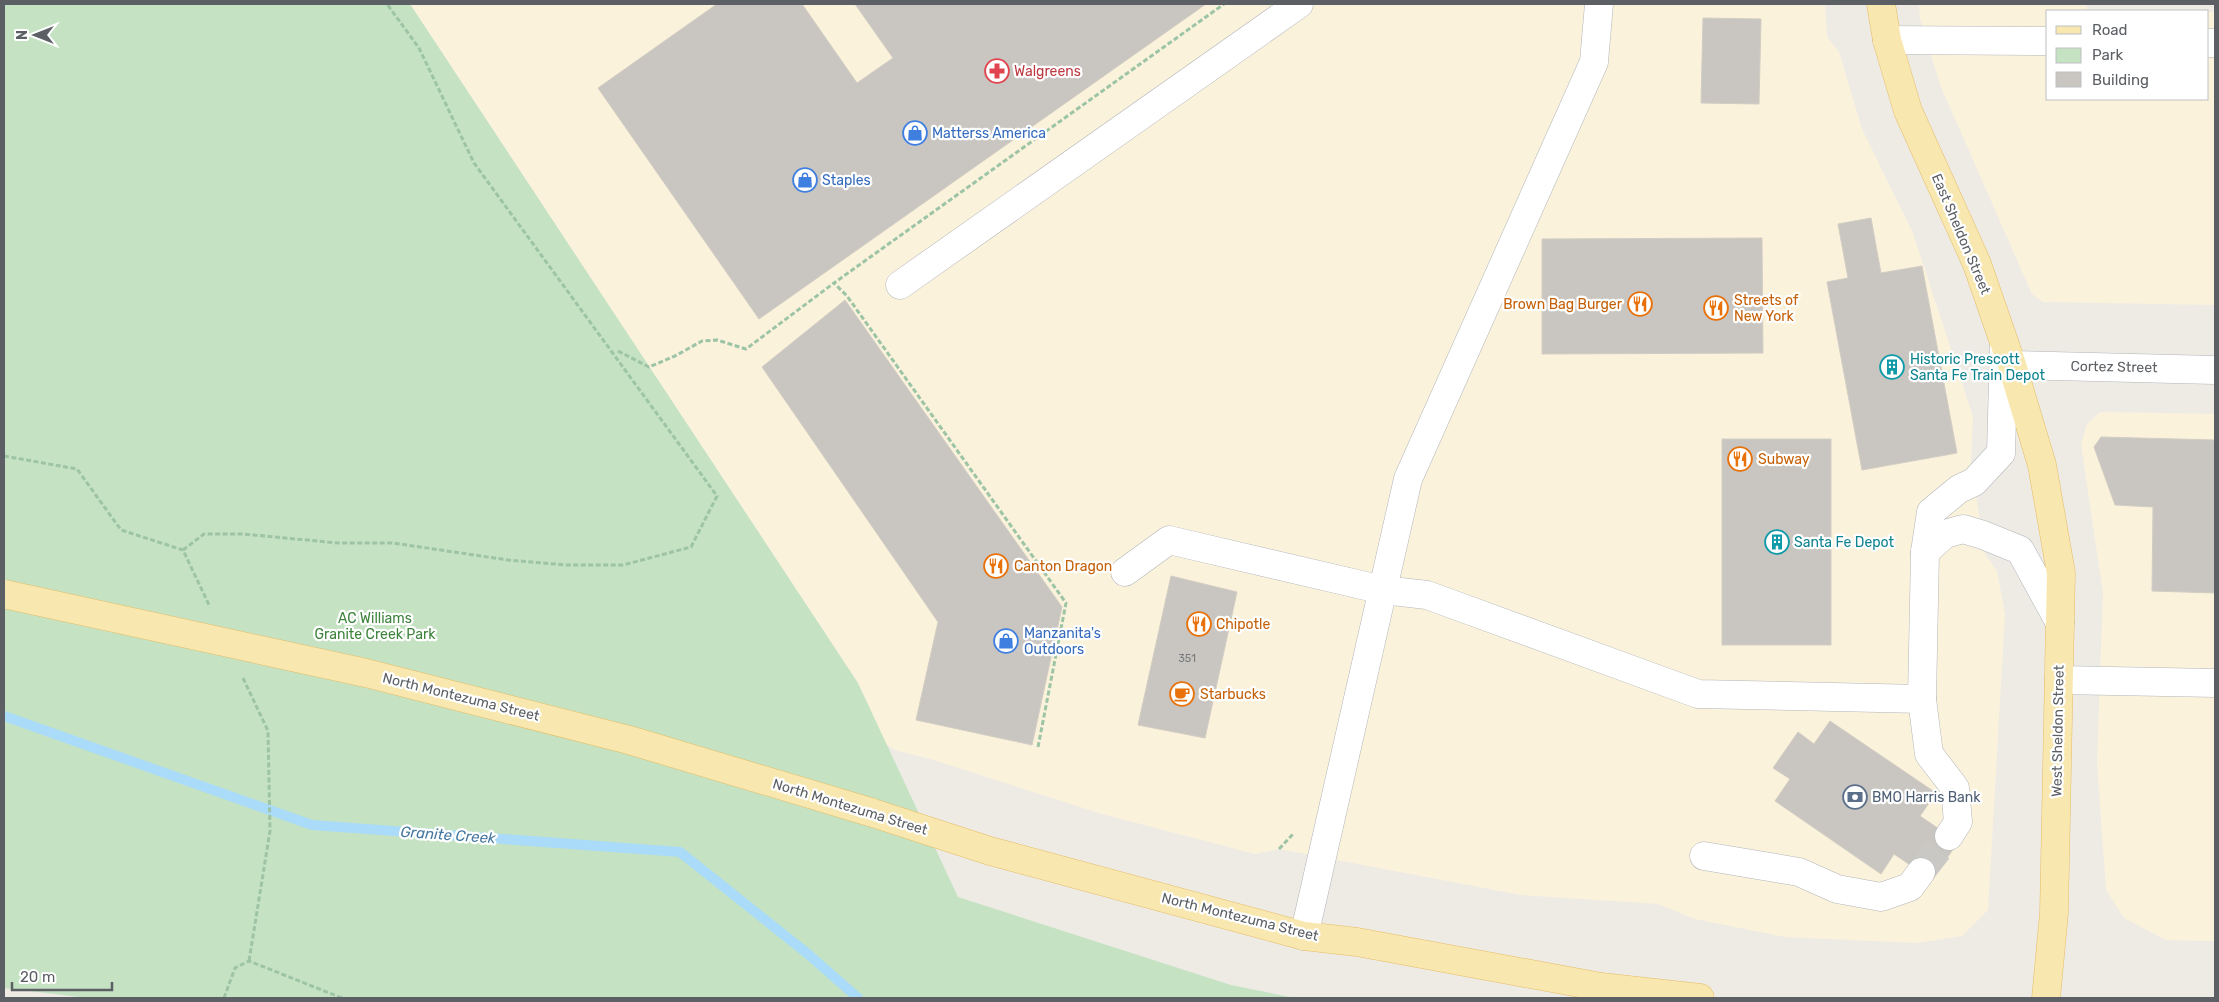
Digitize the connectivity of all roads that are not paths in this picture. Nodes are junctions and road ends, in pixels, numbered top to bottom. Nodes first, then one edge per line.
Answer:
1 (1299, 4) edge
2 (1599, 4) edge
3 (1880, 4) edge
4 (1887, 40) junction
5 (2046, 41) edge
6 (900, 285) dead end
7 (2008, 354) junction
8 (2215, 370) edge
9 (2042, 465) joint
10 (1925, 552) junction
11 (1125, 572) dead end
12 (1382, 590) junction
13 (4, 594) edge
14 (2060, 623) junction
15 (2059, 680) junction
16 (2215, 683) edge
17 (1922, 700) junction
18 (1949, 836) tunnel mouth
19 (1704, 856) dead end
20 (1921, 872) tunnel mouth
21 (1304, 936) junction
22 (1700, 998) edge
23 (2046, 998) edge

1 - 6 street
2 - 12 street
3 - 4 main road, East Sheldon Street
4 - 5 street
4 - 7 main road, East Sheldon Street
7 - 8 street, Cortez Street
7 - 9 main road, East Sheldon Street
7 - 10 street
9 - 14 main road, West Sheldon Street
10 - 14 street
10 - 17 street
11 - 12 street
12 - 17 street
12 - 21 street
13 - 21 main road, North Montezuma Street, bridge
14 - 15 main road, West Sheldon Street
15 - 16 street
15 - 23 main road, West Sheldon Street
17 - 18 street
19 - 20 street
21 - 22 main road, North Montezuma Street

